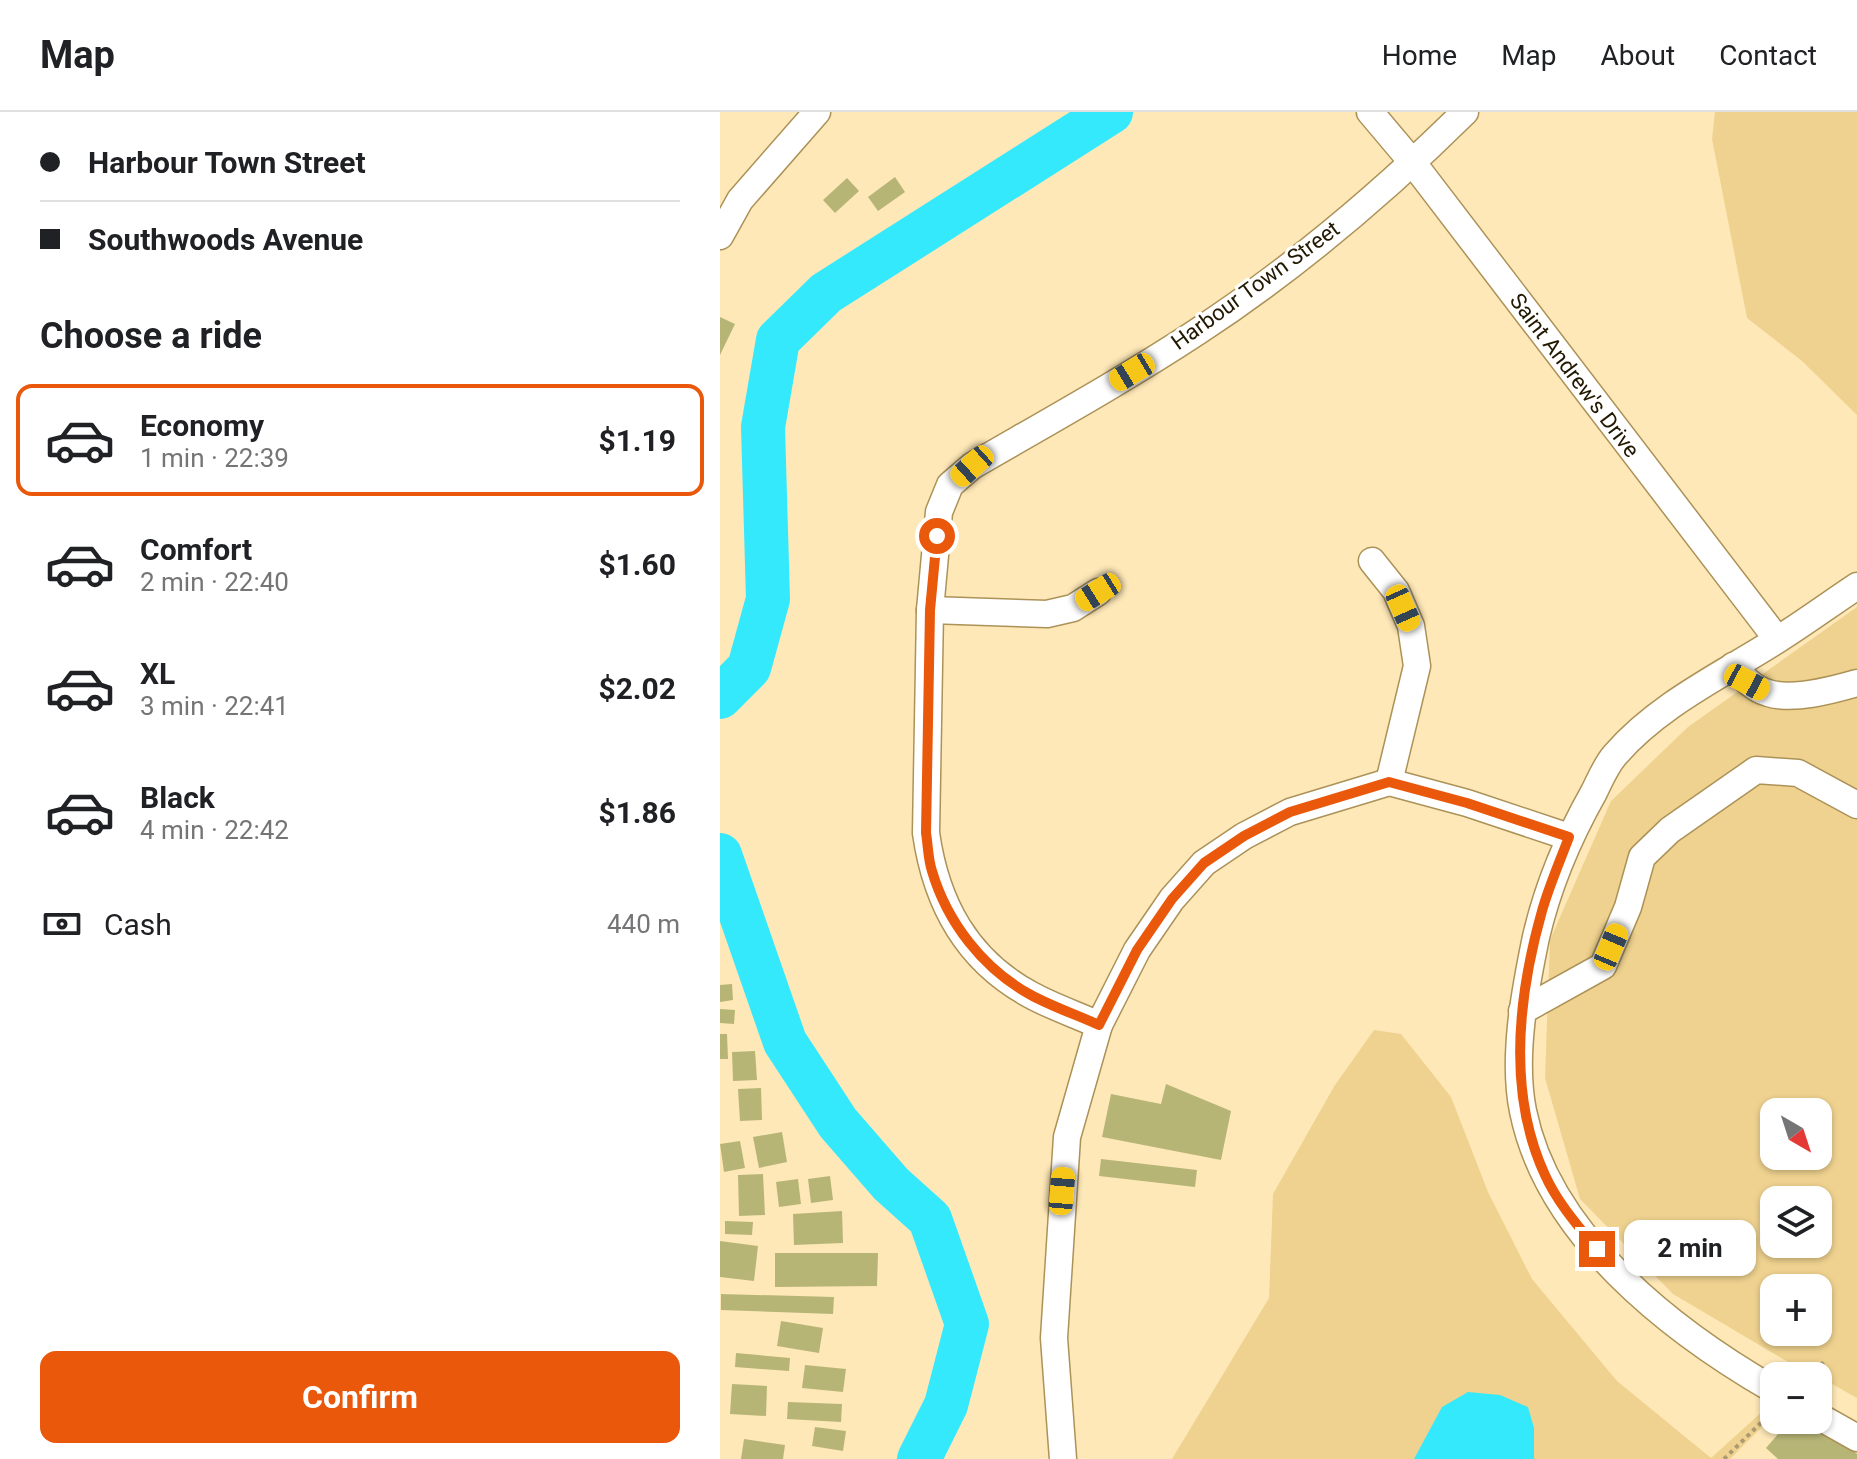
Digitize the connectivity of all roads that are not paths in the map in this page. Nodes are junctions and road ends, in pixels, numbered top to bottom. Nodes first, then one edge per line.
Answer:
1 (817, 112) edge
2 (1370, 112) edge
3 (1465, 112) edge
4 (1413, 163) junction
5 (720, 236) edge
6 (1372, 561) dead end
7 (1857, 586) edge
8 (1098, 592) dead end
9 (930, 610) junction
10 (1777, 639) junction
11 (1733, 666) junction
12 (1857, 683) edge
13 (1389, 782) junction
14 (1857, 805) edge
15 (1569, 837) junction
16 (1522, 1011) junction
17 (1099, 1025) junction
18 (1760, 1381) edge
19 (1832, 1424) edge
20 (1857, 1438) edge
21 (1063, 1459) edge

1 - 5 street
2 - 4 street, Saint Andrew's Drive
3 - 4 street, Harbour Town Street
4 - 9 street, Harbour Town Street
4 - 10 street, Saint Andrew's Drive
6 - 13 street
7 - 10 street
8 - 9 street
9 - 17 street, Harbour Town Street
10 - 11 street
11 - 12 street
11 - 15 street
13 - 15 street
13 - 17 street
14 - 16 street
15 - 16 street
16 - 18 street
17 - 21 street
19 - 20 street

